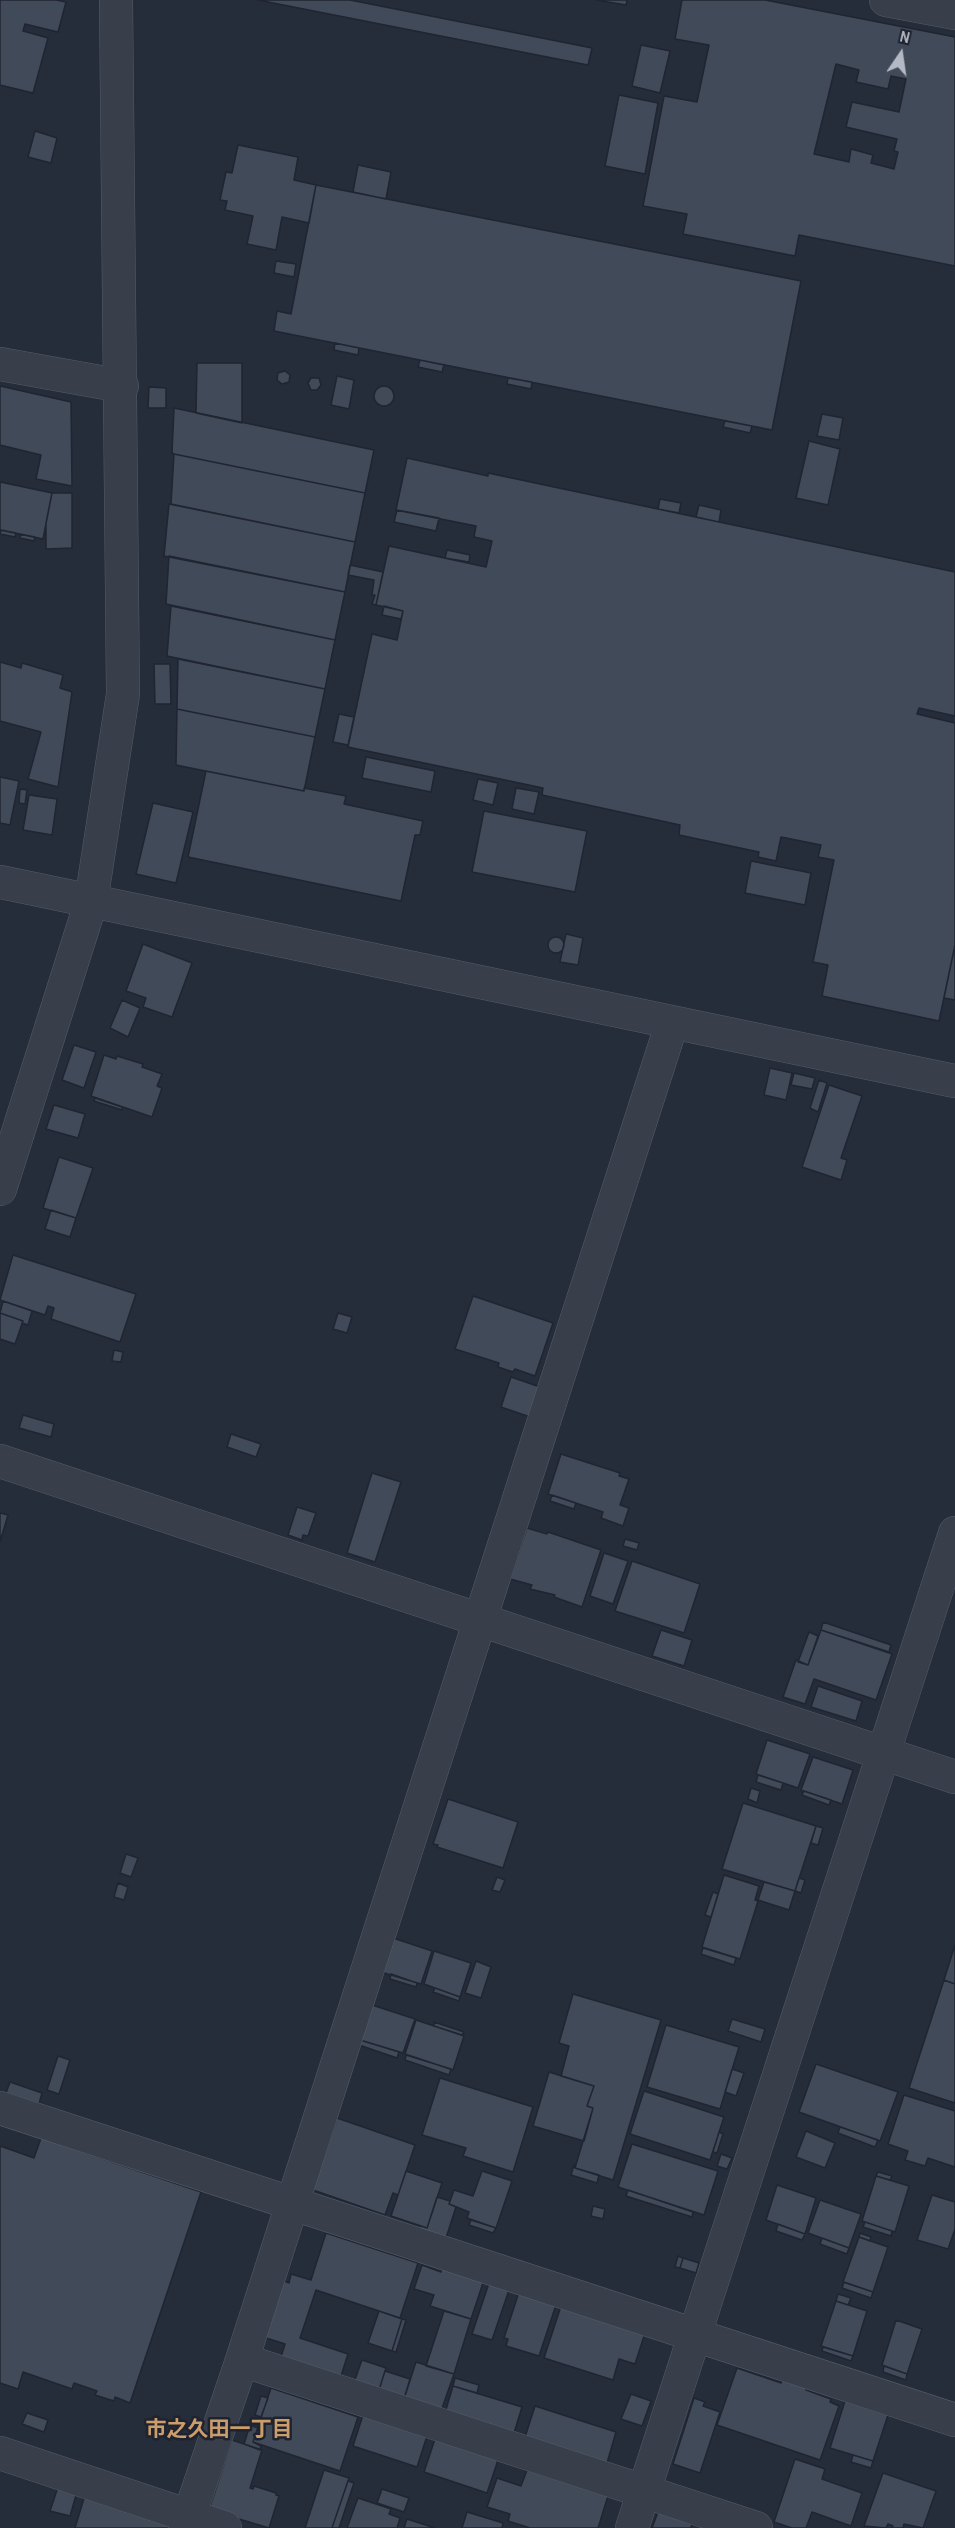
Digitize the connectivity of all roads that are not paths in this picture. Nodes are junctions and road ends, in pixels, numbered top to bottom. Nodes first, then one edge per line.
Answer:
1 (116, 0) edge
2 (886, 0) edge
3 (955, 13) edge
4 (0, 364) edge
5 (122, 386) junction
6 (0, 882) edge
7 (91, 902) junction
8 (672, 1023) junction
9 (955, 1081) edge
10 (0, 1189) edge
11 (0, 1461) edge
12 (955, 1533) edge
13 (480, 1618) junction
14 (883, 1753) junction
15 (955, 1777) edge
16 (0, 2108) edge
17 (292, 2203) junction
18 (695, 2335) junction
19 (242, 2360) junction
20 (955, 2420) edge
21 (0, 2453) edge
22 (644, 2491) junction
23 (187, 2522) edge
24 (225, 2528) edge
25 (632, 2528) edge
26 (756, 2528) edge

1 - 5 street
2 - 3 street
4 - 5 street
5 - 7 street
6 - 7 street
7 - 8 street
7 - 10 street
8 - 9 street
8 - 13 street
11 - 13 street
12 - 14 street
13 - 14 street
13 - 17 street
14 - 15 street
14 - 18 street
16 - 17 street
17 - 18 street
17 - 19 street
18 - 20 street
18 - 22 street
19 - 22 street
19 - 23 street
21 - 23 street
22 - 25 street
22 - 26 street
23 - 24 street

